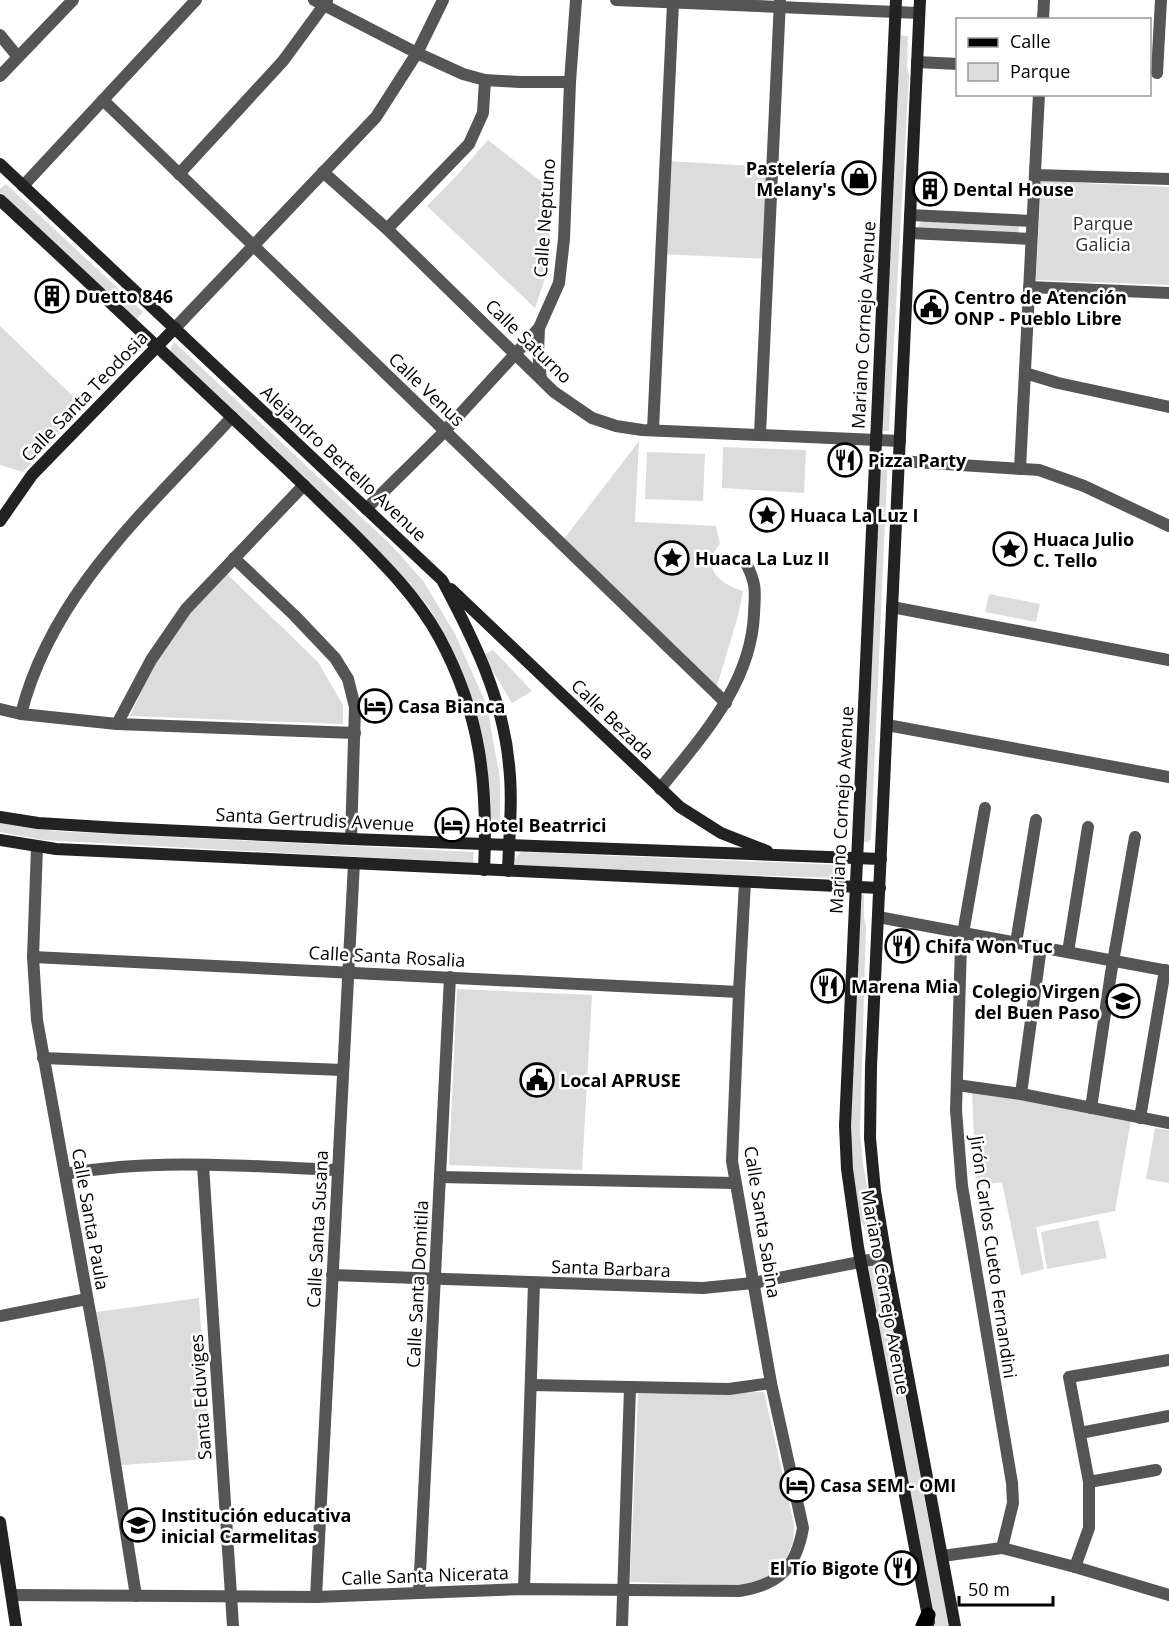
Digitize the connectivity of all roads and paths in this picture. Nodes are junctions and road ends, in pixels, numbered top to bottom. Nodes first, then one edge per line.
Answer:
1 (73, 0) edge
2 (196, 0) edge
3 (443, 0) edge
4 (576, 0) edge
5 (616, 0) edge
6 (920, 0) edge
7 (1044, 0) edge
8 (1161, 0) edge
9 (322, 2) edge
10 (673, 3) junction
11 (780, 4) edge
12 (895, 6) edge
13 (920, 13) junction
14 (1043, 18) edge
15 (0, 35) edge
16 (417, 53) junction
17 (18, 57) junction
18 (917, 62) junction
19 (956, 64) edge
20 (1158, 73) edge
21 (0, 76) edge
22 (485, 80) junction
23 (570, 82) junction
24 (1039, 96) edge
25 (103, 100) junction
26 (0, 166) edge
27 (323, 172) junction
28 (179, 174) junction
29 (1035, 175) junction
30 (1169, 179) edge
31 (23, 186) junction
32 (0, 200) edge
33 (910, 215) junction
34 (1032, 221) junction
35 (387, 229) junction
36 (910, 233) junction
37 (1031, 239) junction
38 (252, 244) junction
39 (1029, 287) junction
40 (1169, 293) edge
41 (175, 328) junction
42 (539, 328) junction
43 (157, 346) junction
44 (516, 354) junction
45 (1025, 373) junction
46 (541, 379) junction
47 (1169, 407) edge
48 (232, 417) junction
49 (444, 430) junction
50 (653, 430) junction
51 (760, 434) junction
52 (875, 439) junction
53 (900, 441) junction
54 (899, 461) junction
55 (1020, 469) junction
56 (304, 485) junction
57 (366, 509) junction
58 (0, 521) edge
59 (1169, 526) edge
60 (234, 558) junction
61 (747, 565) dead end
62 (442, 580) junction
63 (892, 607) junction
64 (1169, 660) edge
65 (726, 703) junction
66 (0, 709) edge
67 (21, 714) junction
68 (117, 724) junction
69 (887, 725) junction
70 (355, 733) junction
71 (1169, 777) edge
72 (660, 789) junction
73 (986, 808) dead end
74 (0, 817) edge
75 (1036, 820) dead end
76 (1088, 827) dead end
77 (1135, 837) dead end
78 (351, 839) junction
79 (0, 840) edge
80 (486, 844) junction
81 (509, 846) junction
82 (37, 847) junction
83 (779, 855) junction
84 (856, 858) junction
85 (881, 859) junction
86 (354, 863) junction
87 (484, 870) junction
88 (508, 871) junction
89 (746, 882) junction
90 (855, 887) junction
91 (880, 888) junction
92 (878, 917) junction
93 (963, 933) junction
94 (1016, 943) junction
95 (1041, 947) junction
96 (1068, 952) junction
97 (33, 957) junction
98 (1113, 960) junction
99 (1167, 970) edge
100 (348, 972) junction
101 (450, 978) junction
102 (739, 992) junction
103 (43, 1058) junction
104 (343, 1070) junction
105 (957, 1085) junction
106 (1021, 1094) junction
107 (1091, 1108) junction
108 (1140, 1118) junction
109 (1169, 1123) edge
110 (203, 1165) junction
111 (338, 1170) junction
112 (65, 1174) junction
113 (440, 1177) junction
114 (735, 1183) junction
115 (885, 1257) junction
116 (861, 1262) junction
117 (332, 1275) junction
118 (435, 1278) junction
119 (534, 1283) junction
120 (753, 1283) junction
121 (87, 1299) junction
122 (0, 1316) edge
123 (1169, 1360) edge
124 (771, 1383) junction
125 (531, 1385) junction
126 (630, 1388) junction
127 (1169, 1416) edge
128 (1080, 1433) junction
129 (1156, 1470) dead end
130 (1089, 1482) junction
131 (0, 1522) edge
132 (803, 1528) joint
133 (1002, 1548) junction
134 (942, 1556) junction
135 (1075, 1567) junction
136 (524, 1590) junction
137 (623, 1590) junction
138 (419, 1593) junction
139 (12, 1595) junction
140 (1169, 1595) edge
141 (136, 1596) junction
142 (232, 1598) junction
143 (316, 1598) junction
144 (927, 1622) edge
145 (16, 1626) edge
146 (233, 1626) edge
147 (622, 1626) edge
148 (955, 1626) edge

1 - 17 street
2 - 25 street
3 - 16 street
4 - 23 street, Calle Neptuno
5 - 10 street
6 - 13 main road, Mariano Cornejo Avenue
7 - 14 street
8 - 20 street
9 - 16 street
9 - 28 street
10 - 11 street
10 - 50 street
11 - 12 street
11 - 51 street
12 - 13 street
12 - 52 main road, Mariano Cornejo Avenue
13 - 18 main road, Mariano Cornejo Avenue
15 - 17 street
16 - 22 street
16 - 27 street
17 - 21 street
18 - 19 street
18 - 33 main road, Mariano Cornejo Avenue
22 - 23 street
22 - 35 street
23 - 42 street, Calle Neptuno
24 - 29 street
25 - 28 street, Calle Venus
25 - 31 street
26 - 31 main road, Alejandro Bertello Avenue
27 - 35 street, Calle Saturno
27 - 38 street
28 - 38 street, Calle Venus
29 - 30 street
29 - 34 street
31 - 41 main road, Alejandro Bertello Avenue
32 - 43 main road
33 - 34 street
33 - 36 main road, Mariano Cornejo Avenue
34 - 37 street
35 - 44 street, Calle Saturno
36 - 37 street
36 - 53 main road, Mariano Cornejo Avenue
37 - 39 street
38 - 41 street
38 - 49 street, Calle Venus
39 - 40 street
39 - 45 street
41 - 43 main road, Calle Santa Teodosia
41 - 57 main road, Alejandro Bertello Avenue
42 - 44 street, Calle Neptuno
42 - 46 street
43 - 48 main road
43 - 58 main road, Calle Santa Teodosia
44 - 46 street, Calle Saturno
44 - 49 street, Calle Neptuno
45 - 47 street
45 - 55 street
46 - 50 street, Calle Saturno
48 - 56 main road
48 - 67 street
49 - 57 street, Calle Neptuno
49 - 65 street, Calle Venus
50 - 51 street, Calle Saturno
51 - 52 street, Calle Saturno
52 - 53 street, Calle Saturno
52 - 84 main road, Mariano Cornejo Avenue
53 - 54 main road, Mariano Cornejo Avenue
54 - 55 street
54 - 63 main road, Mariano Cornejo Avenue
55 - 59 street
56 - 60 street
56 - 80 main road
57 - 62 main road, Alejandro Bertello Avenue
60 - 68 street
60 - 70 street
61 - 65 street
62 - 72 main road, Calle Bezada
62 - 81 main road, Alejandro Bertello Avenue
63 - 64 street
63 - 69 main road, Mariano Cornejo Avenue
65 - 72 street
66 - 67 street
67 - 68 street
68 - 70 street
69 - 71 street
69 - 85 main road, Mariano Cornejo Avenue
70 - 78 street
72 - 83 main road, Calle Bezada
73 - 93 street, Jirón Carlos Cueto Fernandini
74 - 78 main road, Santa Gertrudis Avenue
75 - 94 street
76 - 96 street
77 - 98 street
78 - 80 main road, Santa Gertrudis Avenue
79 - 82 main road
80 - 81 main road, Santa Gertrudis Avenue
80 - 87 main road
81 - 83 main road, Santa Gertrudis Avenue
81 - 88 main road, Alejandro Bertello Avenue
82 - 86 main road
82 - 97 street, Calle Santa Paula
83 - 84 main road, Santa Gertrudis Avenue
84 - 85 main road, Santa Gertrudis Avenue
84 - 90 main road, Mariano Cornejo Avenue
85 - 91 main road, Mariano Cornejo Avenue
86 - 87 main road
86 - 100 street, Calle Santa Susana
87 - 88 main road
88 - 89 main road
89 - 90 main road
89 - 102 street, Calle Santa Sabina
90 - 91 main road
90 - 116 main road, Mariano Cornejo Avenue
91 - 92 main road, Mariano Cornejo Avenue
92 - 93 street
92 - 115 main road, Mariano Cornejo Avenue
93 - 94 street
93 - 105 street, Jirón Carlos Cueto Fernandini
94 - 95 street
95 - 96 street
95 - 106 street
96 - 98 street
97 - 100 street, Calle Santa Rosalia
97 - 103 street, Calle Santa Paula
98 - 99 street
98 - 107 street
99 - 108 street
100 - 101 street, Calle Santa Rosalia
100 - 104 street, Calle Santa Susana
101 - 102 street, Calle Santa Rosalia
101 - 113 street, Calle Santa Domitila
102 - 114 street, Calle Santa Sabina
103 - 104 street
103 - 112 street, Calle Santa Paula
104 - 111 street, Calle Santa Susana
105 - 106 street
105 - 133 street, Jirón Carlos Cueto Fernandini
106 - 107 street
107 - 108 street
108 - 109 street
110 - 111 street
110 - 112 street
110 - 142 street, Santa Eduviges
111 - 117 street, Calle Santa Susana
112 - 121 street, Calle Santa Paula
113 - 114 street
113 - 118 street, Calle Santa Domitila
114 - 120 street, Calle Santa Sabina
115 - 116 street, Santa Barbara
115 - 134 main road, Mariano Cornejo Avenue
116 - 120 street, Santa Barbara
116 - 144 main road, Mariano Cornejo Avenue
117 - 118 street, Santa Barbara
117 - 143 street, Calle Santa Susana
118 - 119 street, Santa Barbara
118 - 138 street, Calle Santa Domitila
119 - 120 street, Santa Barbara
119 - 125 street
120 - 124 street, Calle Santa Sabina
121 - 122 street
121 - 141 street, Calle Santa Paula
123 - 128 street
124 - 126 street
124 - 132 street, Calle Santa Sabina
125 - 126 street
125 - 136 street
126 - 137 street
127 - 128 street
128 - 130 street
129 - 130 street
130 - 135 street
131 - 139 main road
132 - 137 street, Calle Santa Nicerata
133 - 134 street
133 - 135 street
134 - 148 main road, Mariano Cornejo Avenue
135 - 140 street
136 - 137 street, Calle Santa Nicerata
136 - 138 street, Calle Santa Nicerata
137 - 147 street
138 - 143 street, Calle Santa Nicerata
139 - 141 street, Calle Santa Nicerata
139 - 145 main road
141 - 142 street, Calle Santa Nicerata
142 - 143 street, Calle Santa Nicerata
142 - 146 street, Santa Eduviges

